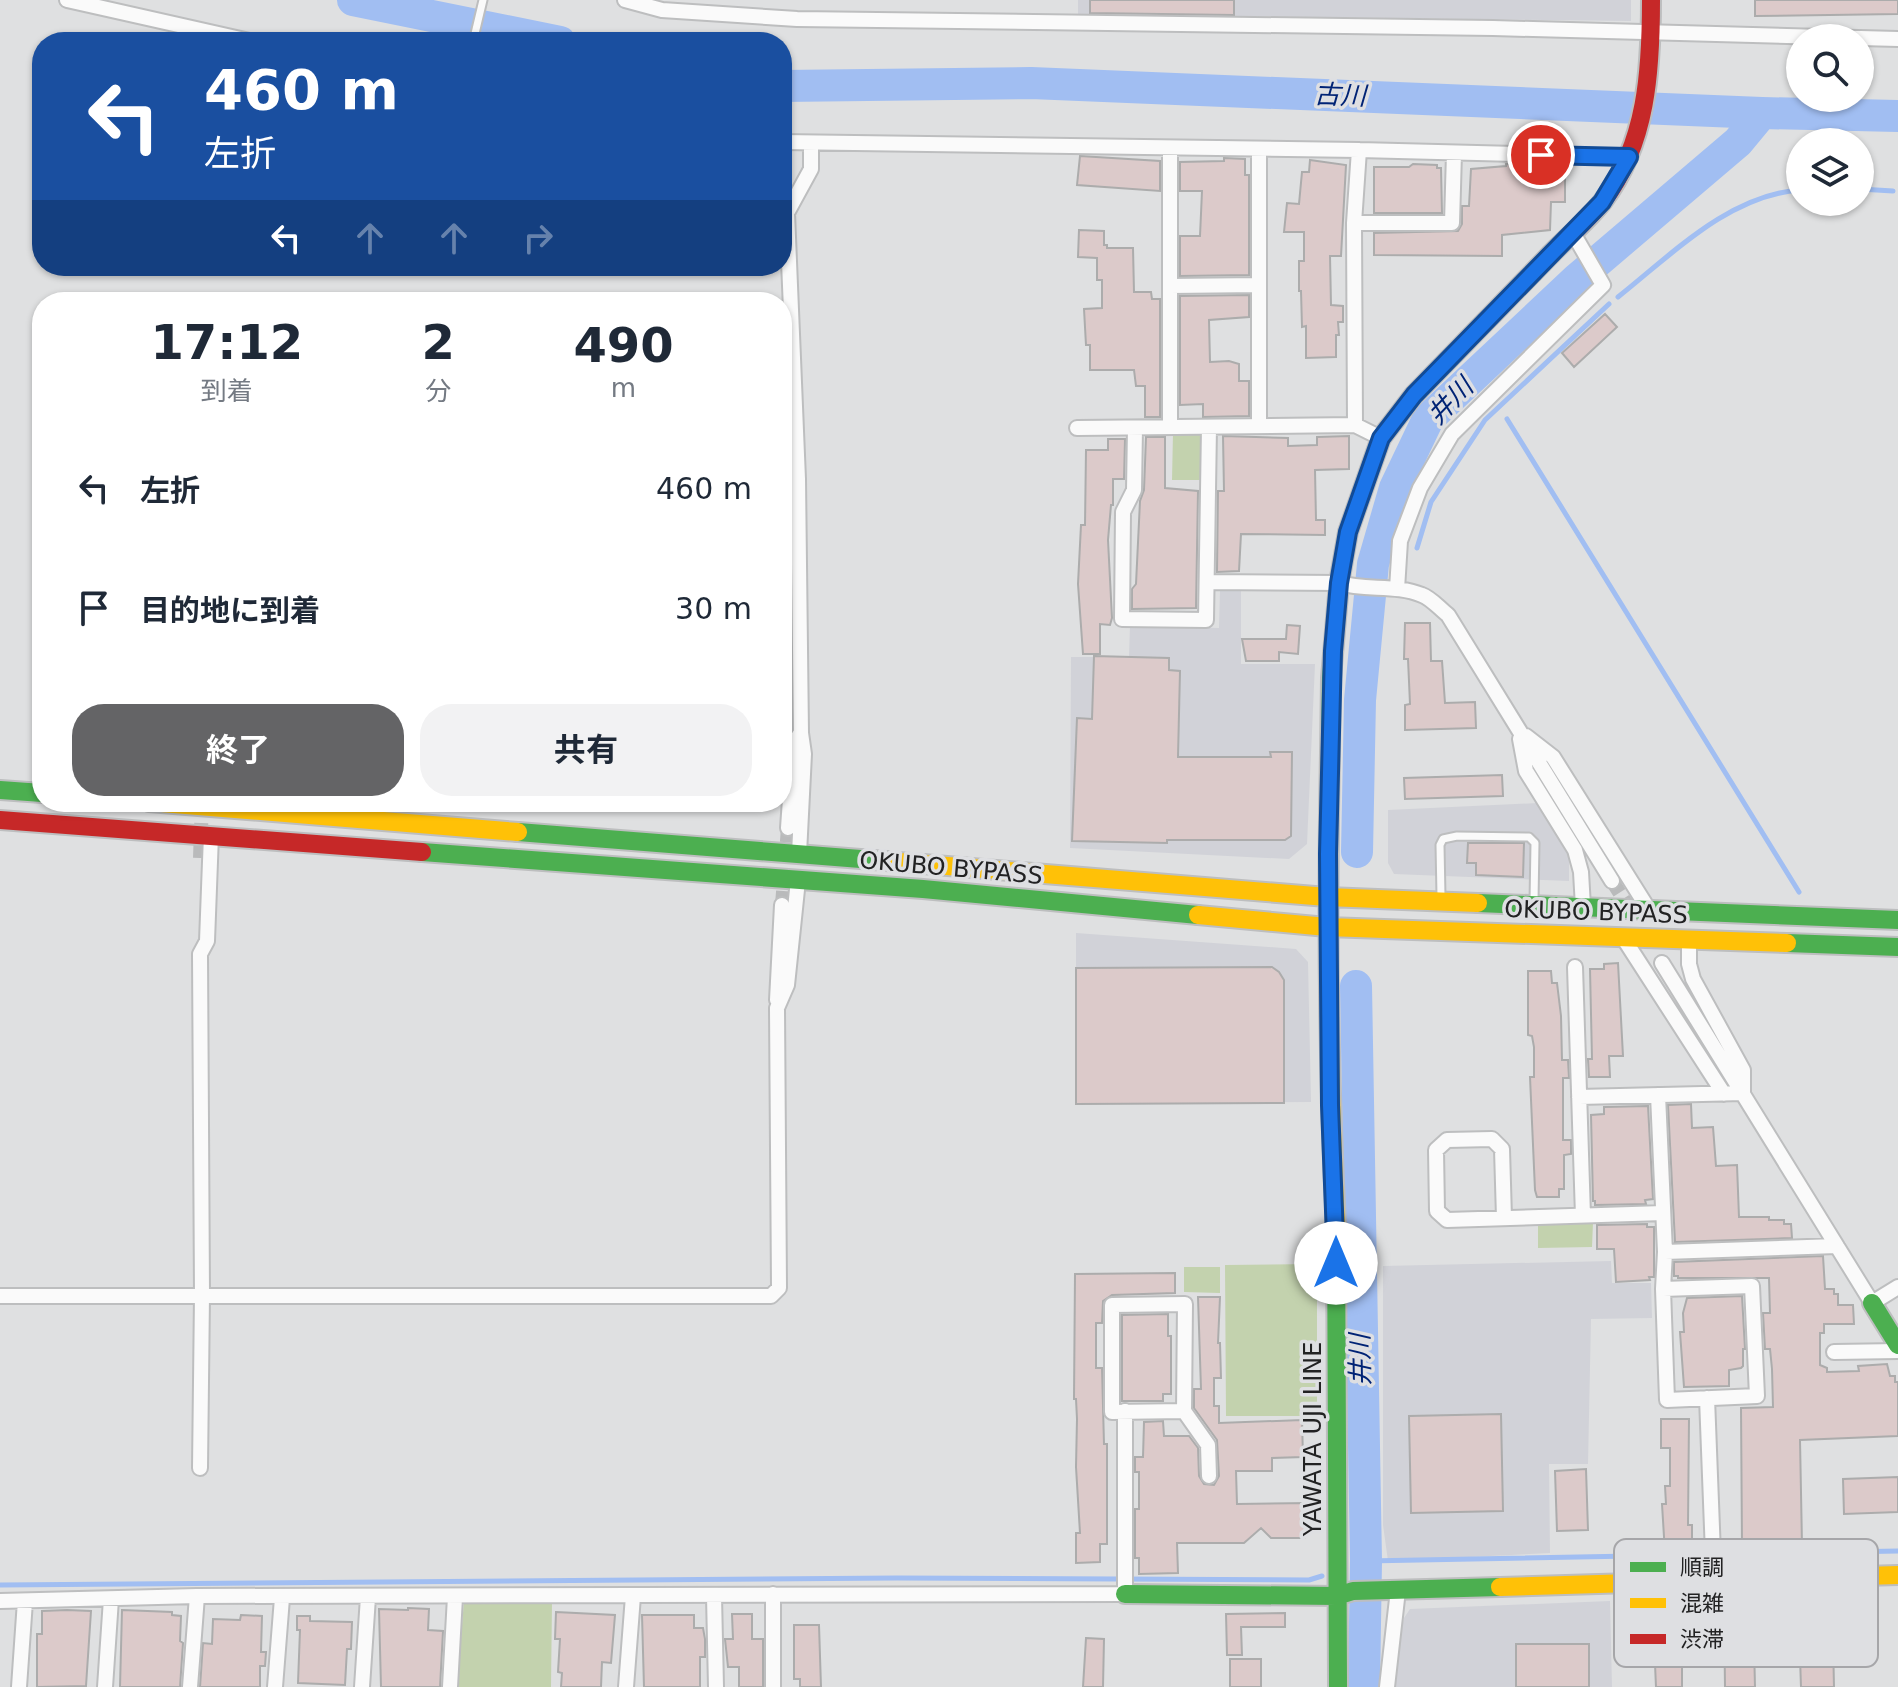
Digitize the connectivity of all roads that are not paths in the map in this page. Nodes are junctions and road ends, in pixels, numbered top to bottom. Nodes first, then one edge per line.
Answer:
1 (67, 0) edge
2 (483, 0) edge
3 (625, 0) edge
4 (1651, 0) edge
5 (209, 32) edge
6 (475, 32) edge
7 (1651, 36) junction
8 (1786, 37) edge
9 (1874, 38) edge
10 (1898, 39) edge
11 (792, 143) edge
12 (811, 144) junction
13 (1170, 148) junction
14 (1259, 149) junction
15 (1359, 150) junction
16 (1454, 153) junction
17 (1630, 153) junction
18 (792, 204) edge
19 (1354, 223) junction
20 (1573, 233) junction
21 (1259, 285) junction
22 (1170, 286) junction
23 (792, 334) edge
24 (1355, 425) junction
25 (1259, 426) junction
26 (1170, 427) junction
27 (1209, 427) junction
28 (1077, 428) dead end
29 (1135, 428) junction
30 (1381, 438) junction
31 (1207, 582) junction
32 (1345, 585) junction
33 (1397, 589) junction
34 (1519, 730) junction
35 (801, 733) junction
36 (792, 771) edge
37 (0, 790) edge
38 (32, 792) edge
39 (298, 812) edge
40 (789, 812) edge
41 (0, 820) edge
42 (788, 828) tunnel mouth
43 (211, 835) junction
44 (799, 854) junction
45 (200, 858) tunnel mouth
46 (798, 880) junction
47 (1612, 881) tunnel mouth
48 (1327, 897) junction
49 (1441, 902) junction
50 (782, 905) tunnel mouth
51 (1534, 906) junction
52 (1583, 907) junction
53 (1649, 910) junction
54 (1898, 920) edge
55 (1327, 927) junction
56 (1624, 939) junction
57 (1689, 940) junction
58 (1898, 947) edge
59 (200, 954) junction
60 (1662, 963) dead end
61 (1575, 967) dead end
62 (777, 1008) junction
63 (1743, 1093) junction
64 (1724, 1094) junction
65 (1658, 1095) junction
66 (1579, 1097) junction
67 (1663, 1213) junction
68 (1583, 1216) junction
69 (1504, 1218) junction
70 (1837, 1246) junction
71 (1665, 1252) junction
72 (1898, 1287) edge
73 (1663, 1289) junction
74 (202, 1295) junction
75 (0, 1296) edge
76 (1872, 1303) junction
77 (1898, 1348) edge
78 (1834, 1352) dead end
79 (1707, 1398) junction
80 (1125, 1411) junction
81 (1184, 1411) junction
82 (200, 1468) dead end
83 (1209, 1476) dead end
84 (1713, 1539) edge
85 (1614, 1573) edge
86 (1878, 1574) edge
87 (1898, 1575) edge
88 (1125, 1589) junction
89 (1394, 1590) junction
90 (773, 1594) junction
91 (1345, 1594) junction
92 (197, 1596) junction
93 (633, 1596) junction
94 (714, 1596) junction
95 (368, 1597) junction
96 (455, 1597) junction
97 (282, 1598) junction
98 (111, 1599) junction
99 (0, 1601) edge
100 (25, 1601) junction
101 (19, 1687) edge
102 (105, 1687) edge
103 (190, 1687) edge
104 (275, 1687) edge
105 (362, 1687) edge
106 (450, 1687) edge
107 (626, 1687) edge
108 (716, 1687) edge
109 (773, 1687) edge
110 (1338, 1687) edge
111 (1387, 1687) edge

1 - 5 street
2 - 6 lane
3 - 7 street
4 - 7 main road, YAWATA UJI LINE
7 - 8 street
7 - 17 main road, YAWATA UJI LINE
9 - 10 street
11 - 12 street
12 - 13 street
12 - 18 street
13 - 14 street
13 - 22 street
14 - 15 street
14 - 21 street
15 - 16 street
15 - 19 street
16 - 17 street
16 - 19 street
17 - 20 main road, YAWATA UJI LINE
19 - 24 street
20 - 30 main road, YAWATA UJI LINE
20 - 33 street
21 - 22 street
21 - 25 street
22 - 26 street
23 - 35 street
24 - 25 street
24 - 30 street
25 - 27 street
26 - 27 street
26 - 29 street
27 - 31 street
28 - 29 street
29 - 31 street
30 - 32 main road, YAWATA UJI LINE
31 - 32 street
32 - 33 street
32 - 48 main road, YAWATA UJI LINE
33 - 34 street
34 - 47 street
34 - 52 street
34 - 53 street
35 - 36 street
35 - 44 street
37 - 38 main road
39 - 44 main road, OKUBO BYPASS
40 - 42 street
41 - 43 main road, OKUBO BYPASS
43 - 46 main road, OKUBO BYPASS
43 - 59 street
44 - 48 main road, OKUBO BYPASS
45 - 59 street
46 - 55 main road, OKUBO BYPASS
46 - 62 street
48 - 49 main road, OKUBO BYPASS
48 - 55 main road, YAWATA UJI LINE
49 - 51 main road, OKUBO BYPASS
49 - 51 lane
50 - 62 street
51 - 52 main road, OKUBO BYPASS
52 - 53 main road, OKUBO BYPASS
53 - 54 main road, OKUBO BYPASS
55 - 56 main road, OKUBO BYPASS
55 - 91 main road, YAWATA UJI LINE
56 - 57 main road, OKUBO BYPASS
56 - 64 street
57 - 58 main road, OKUBO BYPASS
57 - 63 street
59 - 74 street
60 - 63 street
61 - 66 street
62 - 74 street
63 - 64 street
63 - 70 street
64 - 65 street
65 - 66 street
65 - 67 street
66 - 68 street
67 - 68 street
67 - 71 street
68 - 69 street
69 - 69 street
70 - 71 street
70 - 76 street
71 - 73 street
72 - 76 street
73 - 79 street
73 - 79 street
74 - 75 street
74 - 82 street
76 - 77 main road
77 - 78 street
79 - 84 street
80 - 81 street
80 - 81 street
80 - 88 street
81 - 83 street
85 - 89 main road
86 - 87 main road
88 - 90 street
88 - 91 main road
89 - 91 main road
89 - 111 street
90 - 94 street
90 - 109 street
91 - 110 main road, YAWATA UJI LINE
92 - 97 street
92 - 98 street
92 - 103 street
93 - 94 street
93 - 96 street
93 - 107 street
94 - 108 street
95 - 96 street
95 - 97 street
95 - 105 street
96 - 106 street
97 - 104 street
98 - 100 street
98 - 102 street
99 - 100 street
100 - 101 street

